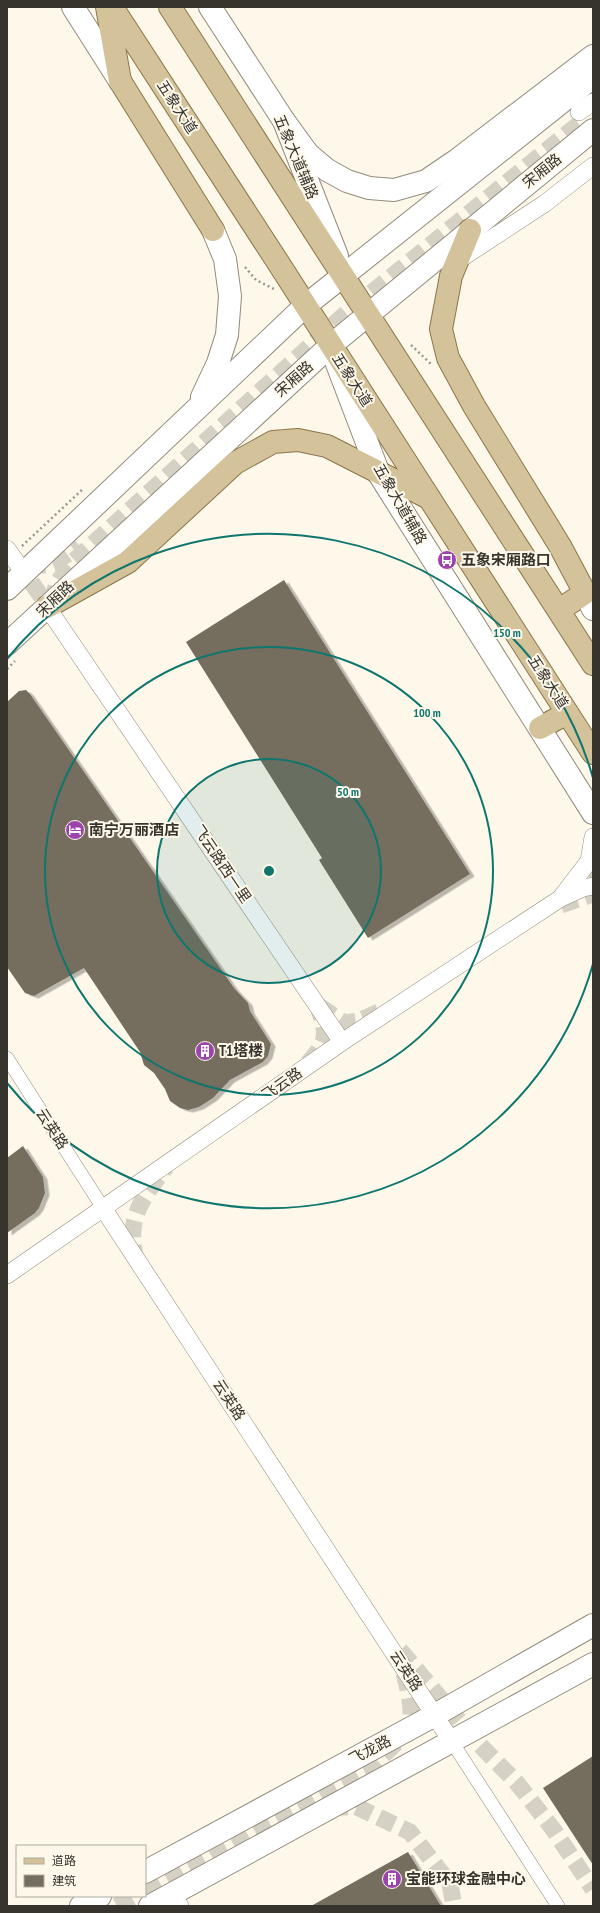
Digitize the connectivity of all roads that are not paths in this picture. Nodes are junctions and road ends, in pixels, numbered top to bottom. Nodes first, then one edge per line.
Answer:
1 (107, 7) edge
2 (112, 7) edge
3 (170, 7) edge
4 (210, 7) edge
5 (73, 8) edge
6 (593, 56) edge
7 (593, 77) edge
8 (120, 81) junction
9 (593, 102) edge
10 (284, 121) junction
11 (589, 123) edge
12 (593, 166) edge
13 (470, 230) junction
14 (457, 262) junction
15 (418, 273) junction
16 (344, 274) junction
17 (305, 306) junction
18 (368, 313) junction
19 (330, 346) junction
20 (196, 410) junction
21 (379, 474) junction
22 (429, 498) junction
23 (7, 549) edge
24 (24, 573) junction
25 (7, 589) edge
26 (589, 601) edge
27 (47, 607) junction
28 (559, 610) junction
29 (7, 644) edge
30 (593, 664) edge
31 (568, 713) junction
32 (540, 728) junction
33 (593, 753) edge
34 (590, 809) edge
35 (593, 836) edge
36 (593, 886) edge
37 (561, 898) junction
38 (342, 1042) junction
39 (7, 1058) edge
40 (103, 1208) junction
41 (7, 1275) edge
42 (593, 1625) edge
43 (593, 1664) edge
44 (435, 1715) junction
45 (452, 1742) junction
46 (146, 1871) edge
47 (98, 1897) edge
48 (176, 1900) edge
49 (82, 1906) edge
50 (150, 1906) edge
51 (558, 1906) edge

1 - 8 main road
2 - 17 main road, 五象大道
3 - 16 main road
4 - 10 main road, 五象大道辅路
5 - 8 main road
6 - 10 main road
7 - 16 main road
8 - 20 main road
9 - 11 street
10 - 16 main road, 五象大道辅路
11 - 13 main road, 宋厢路
12 - 14 street
13 - 14 main road
13 - 15 main road, 宋厢路
14 - 15 street
14 - 26 main road
15 - 18 main road, 宋厢路
16 - 17 main road
16 - 18 main road
17 - 19 main road, 五象大道
17 - 20 main road
18 - 19 main road, 宋厢路
18 - 28 main road
19 - 21 main road, 五象大道辅路
19 - 22 main road, 五象大道
19 - 27 main road, 宋厢路
20 - 24 main road
21 - 22 main road
21 - 27 main road
21 - 32 main road, 五象大道辅路
22 - 31 main road, 五象大道
23 - 24 street
24 - 25 main road
26 - 28 main road
27 - 29 main road, 宋厢路
27 - 38 street, 飞云路西一里
28 - 30 main road
31 - 32 main road
31 - 33 main road, 五象大道
32 - 34 main road, 五象大道辅路
34 - 35 street, 飞云路
35 - 37 street, 飞云路
36 - 37 street, 飞云路
37 - 38 street, 飞云路
38 - 40 street, 飞云路
39 - 40 street, 云英路
40 - 41 street, 飞云路
40 - 44 street, 云英路
42 - 44 main road, 飞龙路
43 - 45 main road
44 - 45 street, 云英路
44 - 46 main road, 飞龙路
45 - 48 main road
45 - 51 street
47 - 49 main road
48 - 50 main road

